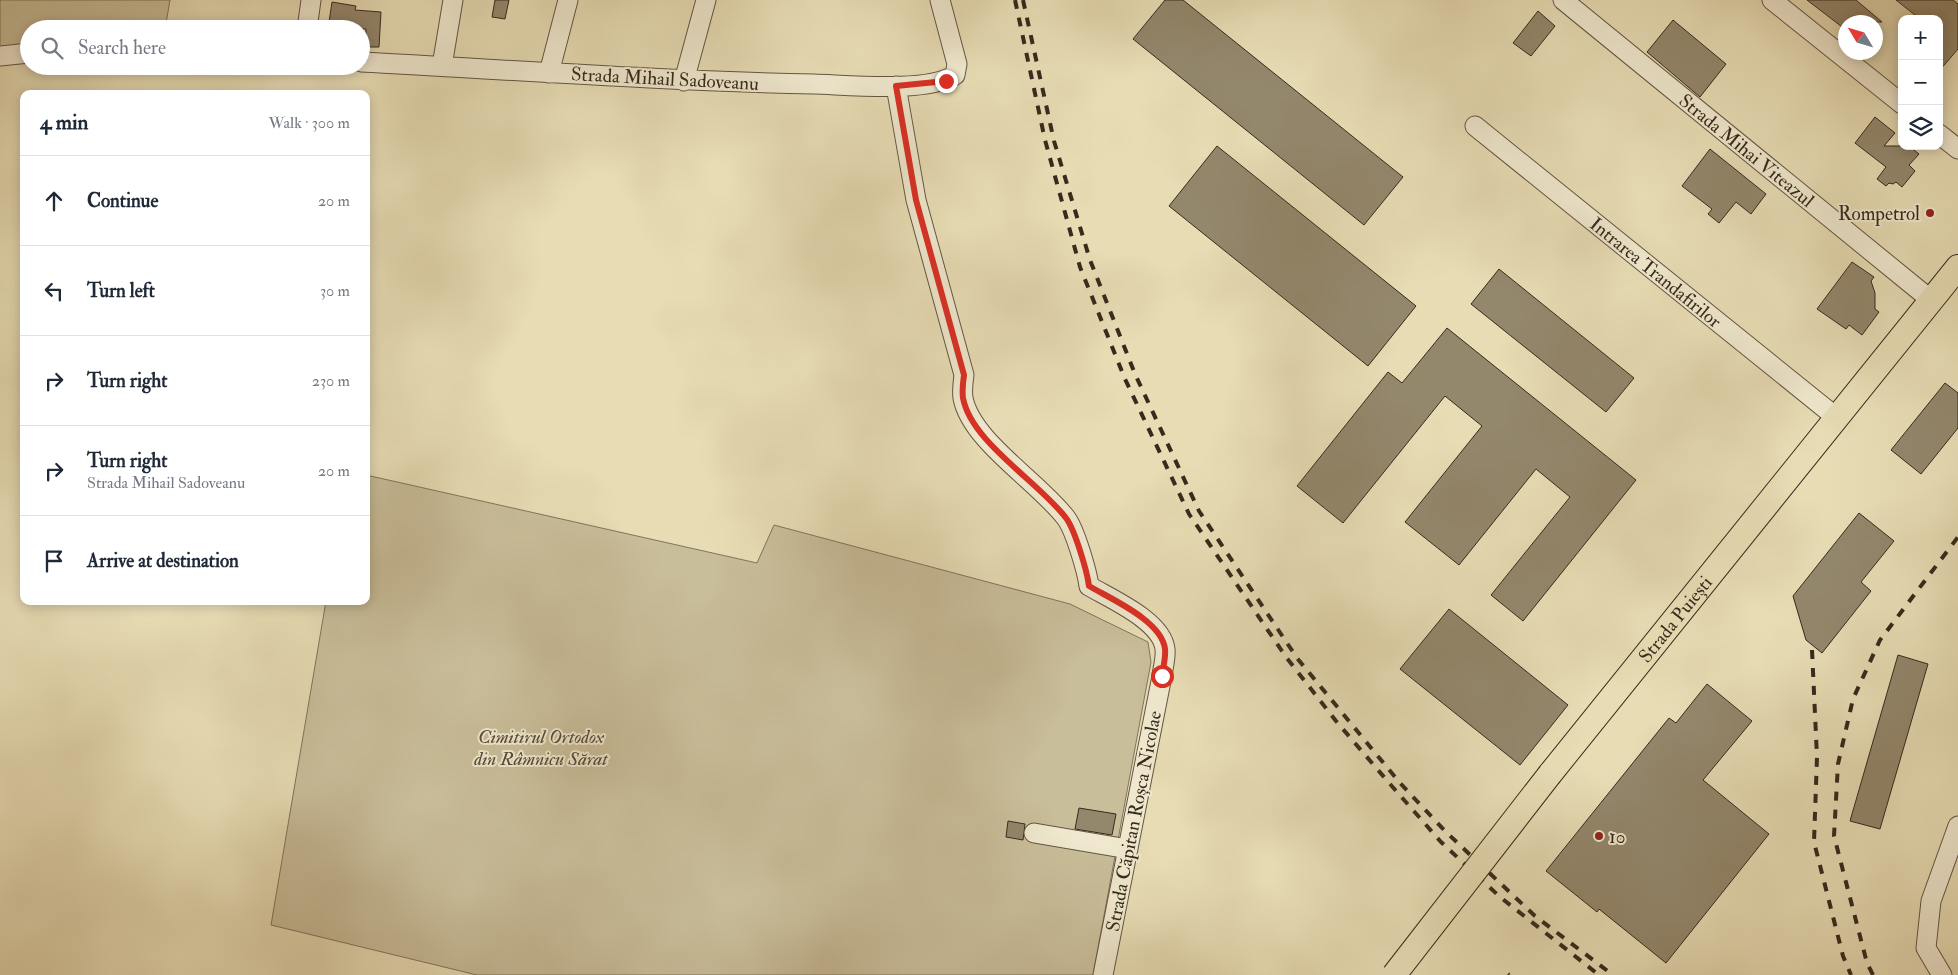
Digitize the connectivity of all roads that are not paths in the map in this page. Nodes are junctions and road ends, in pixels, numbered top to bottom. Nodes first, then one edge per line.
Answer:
1 (311, 0) edge
2 (453, 0) edge
3 (568, 0) edge
4 (706, 0) edge
5 (940, 0) edge
6 (1563, 0) edge
7 (1772, 0) edge
8 (308, 20) edge
9 (20, 54) edge
10 (0, 56) edge
11 (370, 62) edge
12 (442, 66) junction
13 (549, 73) junction
14 (684, 82) junction
15 (896, 86) junction
16 (1898, 101) edge
17 (1475, 126) dead end
18 (1943, 137) edge
19 (1958, 149) edge
20 (1958, 266) edge
21 (1931, 300) junction
22 (1836, 418) junction
23 (1958, 826) edge
24 (1034, 833) dead end
25 (1128, 849) junction
26 (1103, 975) edge
27 (1394, 975) edge
28 (1942, 975) edge

1 - 8 street
2 - 12 street
3 - 13 street
4 - 14 street
5 - 15 street, Strada Mihail Sadoveanu
6 - 21 street, Strada Mihai Viteazul
7 - 16 street
9 - 10 street
11 - 12 street, Strada Mihail Sadoveanu
12 - 13 street, Strada Mihail Sadoveanu
13 - 14 street, Strada Mihail Sadoveanu
14 - 15 street, Strada Mihail Sadoveanu
15 - 25 street, Strada Căpitan Roșca Nicolae
17 - 22 street, Intrarea Trandafirilor
18 - 19 street
20 - 21 main road, Strada Puiești
21 - 22 main road, Strada Puiești
22 - 27 main road, Strada Puiești, bridge
23 - 28 street
24 - 25 street
25 - 26 street, Strada Căpitan Roșca Nicolae

